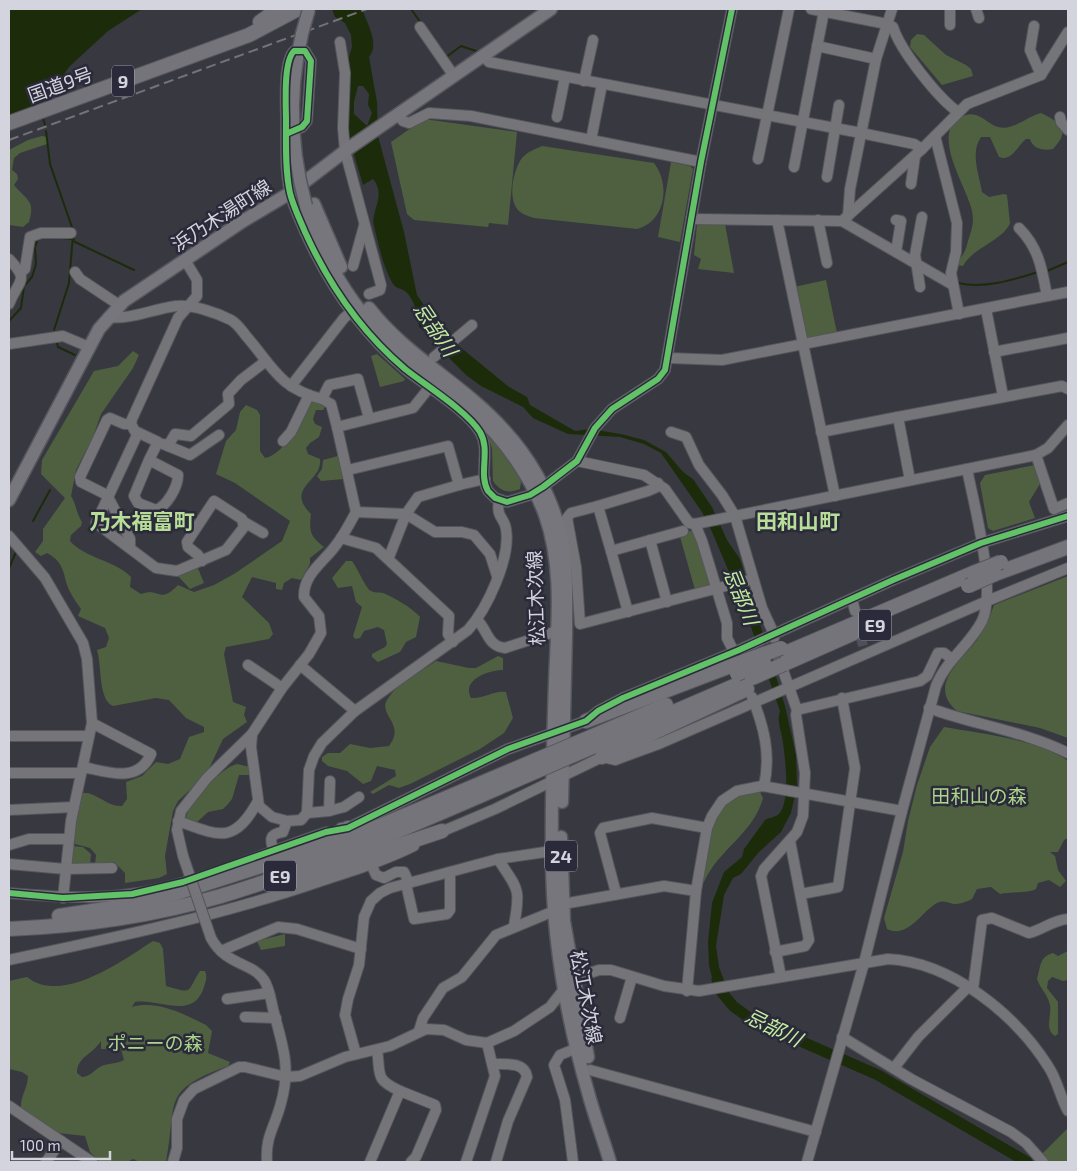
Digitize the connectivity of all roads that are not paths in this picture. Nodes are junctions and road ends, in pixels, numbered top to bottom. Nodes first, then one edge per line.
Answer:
1 (278, 9) edge
2 (282, 9) edge
3 (298, 9) edge
4 (309, 9) edge
5 (318, 9) edge
6 (732, 9) edge
7 (789, 9) edge
8 (811, 9) edge
9 (892, 9) edge
10 (950, 9) edge
11 (546, 10) edge
12 (824, 11) junction
13 (860, 13) edge
14 (263, 21) junction
15 (887, 24) junction
16 (950, 25) dead end
17 (1034, 26) dead end
18 (420, 27) dead end
19 (1068, 32) edge
20 (237, 39) junction
21 (593, 40) dead end
22 (340, 42) dead end
23 (817, 46) junction
24 (483, 56) junction
25 (876, 59) junction
26 (1041, 75) junction
27 (454, 76) junction
28 (565, 77) junction
29 (584, 80) junction
30 (602, 84) junction
31 (713, 104) junction
32 (839, 105) dead end
33 (958, 112) junction
34 (398, 114) junction
35 (768, 115) junction
36 (1060, 117) dead end
37 (557, 118) dead end
38 (803, 122) junction
39 (9, 123) edge
40 (835, 128) junction
41 (1068, 130) edge
42 (861, 132) junction
43 (286, 134) junction
44 (935, 136) junction
45 (591, 140) junction
46 (347, 149) junction
47 (918, 153) junction
48 (758, 159) dead end
49 (701, 162) junction
50 (794, 167) dead end
51 (827, 177) dead end
52 (911, 184) dead end
53 (290, 193) junction
54 (310, 205) junction
55 (922, 216) dead end
56 (845, 218) junction
57 (691, 219) junction
58 (778, 220) junction
59 (818, 220) junction
60 (901, 221) dead end
61 (364, 224) junction
62 (1019, 228) dead end
63 (71, 233) dead end
64 (896, 250) junction
65 (9, 259) edge
66 (185, 260) junction
67 (915, 261) junction
68 (827, 263) dead end
69 (353, 266) dead end
70 (21, 272) junction
71 (75, 272) dead end
72 (953, 285) junction
73 (920, 287) dead end
74 (1068, 292) edge
75 (369, 294) dead end
76 (1047, 296) junction
77 (9, 304) edge
78 (119, 305) junction
79 (189, 306) junction
80 (986, 309) junction
81 (351, 312) junction
82 (959, 314) junction
83 (108, 317) junction
84 (472, 325) dead end
85 (1068, 338) edge
86 (9, 344) edge
87 (803, 344) junction
88 (89, 347) junction
89 (994, 352) junction
90 (434, 357) dead end
91 (669, 358) junction
92 (266, 361) junction
93 (291, 386) junction
94 (429, 388) junction
95 (1068, 389) edge
96 (309, 396) junction
97 (1004, 396) junction
98 (322, 399) junction
99 (369, 418) junction
100 (898, 418) junction
101 (1068, 425) edge
102 (338, 427) junction
103 (134, 428) junction
104 (671, 432) dead end
105 (821, 432) junction
106 (219, 435) dead end
107 (283, 441) dead end
108 (158, 442) junction
109 (168, 446) junction
110 (1036, 455) junction
111 (149, 460) junction
112 (577, 461) junction
113 (967, 469) junction
114 (348, 470) junction
115 (485, 480) junction
116 (910, 480) junction
117 (658, 483) junction
118 (459, 485) junction
119 (539, 490) junction
120 (107, 495) junction
121 (835, 496) junction
122 (9, 500) edge
123 (499, 500) junction
124 (1068, 503) edge
125 (598, 506) junction
126 (356, 512) junction
127 (406, 514) junction
128 (732, 516) junction
129 (1068, 516) edge
130 (244, 522) junction
131 (697, 524) junction
132 (683, 531) dead end
133 (264, 533) dead end
134 (9, 536) edge
135 (341, 538) junction
136 (1068, 538) edge
137 (650, 540) junction
138 (980, 543) junction
139 (1068, 547) edge
140 (130, 548) junction
141 (610, 550) junction
142 (389, 557) junction
143 (202, 561) junction
144 (1068, 568) edge
145 (498, 576) junction
146 (751, 579) junction
147 (971, 579) junction
148 (718, 588) junction
149 (852, 600) junction
150 (987, 601) junction
151 (667, 602) junction
152 (855, 611) tunnel mouth
153 (628, 612) junction
154 (477, 620) junction
155 (580, 624) junction
156 (561, 629) junction
157 (772, 635) junction
158 (453, 642) junction
159 (783, 659) junction
160 (952, 659) junction
161 (248, 665) dead end
162 (300, 665) junction
163 (738, 669) junction
164 (787, 687) junction
165 (282, 688) junction
166 (842, 698) junction
167 (756, 701) junction
168 (929, 708) junction
169 (797, 710) junction
170 (355, 712) junction
171 (586, 720) joint
172 (92, 723) junction
173 (558, 730) junction
174 (252, 734) junction
175 (9, 736) edge
176 (89, 736) junction
177 (1068, 752) edge
178 (602, 757) junction
179 (536, 766) junction
180 (82, 770) junction
181 (9, 773) edge
182 (558, 779) junction
183 (330, 781) dead end
184 (766, 786) junction
185 (803, 793) junction
186 (359, 797) dead end
187 (850, 800) junction
188 (258, 801) junction
189 (74, 807) junction
190 (9, 810) edge
191 (329, 811) junction
192 (902, 811) junction
193 (307, 813) junction
194 (178, 821) junction
195 (287, 822) junction
196 (348, 828) junction
197 (707, 828) junction
198 (442, 831) junction
199 (68, 838) junction
200 (790, 841) junction
201 (9, 845) edge
202 (274, 850) junction
203 (552, 851) junction
204 (498, 859) junction
205 (9, 864) edge
206 (371, 864) junction
207 (112, 868) dead end
208 (65, 869) junction
209 (450, 872) junction
210 (407, 883) junction
211 (696, 892) junction
212 (9, 893) edge
213 (616, 893) junction
214 (801, 894) junction
215 (63, 898) junction
216 (136, 906) junction
217 (559, 907) junction
218 (165, 910) junction
219 (9, 919) edge
220 (1068, 919) edge
221 (95, 922) junction
222 (514, 926) junction
223 (9, 929) edge
224 (9, 934) edge
225 (361, 949) junction
226 (221, 951) junction
227 (775, 952) junction
228 (9, 960) edge
229 (864, 963) junction
230 (632, 977) junction
231 (780, 977) junction
232 (569, 986) junction
233 (971, 988) junction
234 (687, 991) junction
235 (269, 993) junction
236 (227, 999) dead end
237 (245, 1017) dead end
238 (276, 1018) junction
239 (620, 1018) dead end
240 (419, 1031) junction
241 (842, 1038) junction
242 (487, 1043) junction
243 (577, 1048) junction
244 (377, 1050) junction
245 (356, 1054) junction
246 (494, 1064) junction
247 (894, 1068) junction
248 (590, 1070) junction
249 (286, 1077) junction
250 (400, 1091) junction
251 (9, 1106) edge
252 (1068, 1111) edge
253 (599, 1123) junction
254 (816, 1132) junction
255 (61, 1141) junction
256 (46, 1162) edge
257 (92, 1162) edge
258 (173, 1162) edge
259 (267, 1162) edge
260 (370, 1162) edge
261 (411, 1162) edge
262 (466, 1162) edge
263 (496, 1162) edge
264 (574, 1162) edge
265 (610, 1162) edge
266 (807, 1162) edge
267 (1043, 1162) edge

1 - 14 highway, 国道9号 / 9
2 - 14 street
3 - 20 highway, 国道9号 / 9
4 - 54 main road, 松江木次線 / 24, bridge
5 - 54 main road, 松江木次線 / 24
6 - 31 street
7 - 35 street
8 - 12 street
9 - 15 street
10 - 16 street
11 - 24 main road, 浜乃木湯町線
12 - 13 street
12 - 23 street
13 - 15 street
14 - 20 highway, 国道9号 / 9
15 - 25 street
15 - 33 street
17 - 26 street
18 - 27 street
19 - 26 street
20 - 39 highway, 国道9号 / 9
21 - 29 street
22 - 46 street
23 - 25 street
23 - 38 street
24 - 27 main road, 浜乃木湯町線
24 - 28 street
25 - 42 street
26 - 33 street
27 - 34 main road, 浜乃木湯町線
28 - 29 street
28 - 37 street
29 - 30 street
30 - 31 street
30 - 45 street
31 - 35 street
31 - 49 street
32 - 40 street
33 - 44 street
34 - 45 street
34 - 46 main road, 浜乃木湯町線
35 - 38 street
35 - 48 street
36 - 41 street
38 - 40 street
38 - 50 street
40 - 42 street
40 - 51 street
42 - 47 street
42 - 56 street
43 - 43 street
43 - 53 street
44 - 47 street
44 - 72 street
45 - 49 street
46 - 53 main road, 浜乃木湯町線
46 - 61 street
47 - 52 street
47 - 56 street
49 - 57 street
53 - 66 main road, 浜乃木湯町線
53 - 81 street
54 - 119 main road, 松江木次線 / 24
55 - 67 street
56 - 59 street
56 - 64 street
57 - 58 street
57 - 91 street
58 - 59 street
58 - 87 street
59 - 68 street
60 - 64 street
61 - 69 street
61 - 75 street
62 - 76 street
63 - 70 street
64 - 67 street
65 - 70 street
66 - 78 main road, 浜乃木湯町線
66 - 79 street
67 - 72 street
67 - 73 street
70 - 77 street
71 - 78 street
72 - 82 street
74 - 76 street
76 - 80 street
78 - 83 main road, 浜乃木湯町線
79 - 83 street
79 - 92 street
79 - 103 street
80 - 82 street
80 - 89 street
81 - 93 street
81 - 94 street
82 - 87 street
83 - 88 main road, 浜乃木湯町線
84 - 90 street
85 - 89 street
86 - 88 street
87 - 91 street
87 - 105 street
88 - 122 main road, 浜乃木湯町線
89 - 97 street
91 - 112 street
92 - 93 street
92 - 109 street
93 - 96 street
94 - 99 street
94 - 115 street
95 - 97 street
96 - 98 street
96 - 107 street
97 - 100 street
98 - 99 street
98 - 102 street
99 - 102 street
100 - 105 street
100 - 116 street
101 - 110 street
102 - 114 street
103 - 108 street
103 - 120 street
103 - 120 street
104 - 128 street
105 - 121 street
106 - 109 street
108 - 109 street
108 - 111 street
110 - 113 street
110 - 124 street
111 - 111 street
112 - 117 street
112 - 119 street
113 - 116 street
113 - 138 street
114 - 118 street
114 - 126 street
115 - 118 street
115 - 123 street
116 - 121 street
117 - 125 street
117 - 131 street
118 - 127 street
119 - 123 street
119 - 156 main road, 松江木次線 / 24
120 - 140 street
120 - 140 street
121 - 128 street
123 - 145 street
125 - 141 street
125 - 155 street
126 - 127 street
126 - 135 street
127 - 142 street
127 - 145 street
128 - 131 street
128 - 146 street
129 - 138 street
130 - 133 street
130 - 143 street
130 - 143 street
131 - 148 street
132 - 137 street
134 - 172 street
135 - 142 street
135 - 162 street
136 - 147 highway, E9, bridge
137 - 141 street
137 - 151 street
138 - 149 street
138 - 150 street
139 - 147 highway, E9, bridge
140 - 143 street
141 - 153 street
142 - 158 street
144 - 150 street
145 - 154 street
146 - 148 street
146 - 157 street
147 - 159 highway, E9
147 - 159 highway, E9
148 - 151 street
148 - 163 street
149 - 152 street
149 - 157 street
150 - 160 street
150 - 164 street
151 - 153 street
153 - 155 street
154 - 156 street
154 - 158 street
155 - 156 street
156 - 173 main road, 松江木次線 / 24
157 - 163 street
157 - 164 street
158 - 170 street
159 - 163 highway, E9, bridge
160 - 166 street
160 - 168 street
161 - 165 street
162 - 165 street
162 - 170 street
163 - 167 street
163 - 171 highway
163 - 178 highway
163 - 179 highway, E9, bridge
164 - 167 street
164 - 169 street
165 - 174 street
166 - 169 street
166 - 187 street
167 - 178 street
167 - 184 street
168 - 177 street
168 - 192 street
169 - 185 street
170 - 193 street
171 - 173 street
172 - 176 street
172 - 180 street
173 - 182 main road, 松江木次線 / 24
173 - 196 street
174 - 188 street
174 - 194 street
175 - 176 street
176 - 180 street
178 - 182 street
179 - 216 highway, E9
179 - 218 highway, E9
180 - 181 street
180 - 189 street
182 - 198 street
182 - 203 main road, 松江木次線 / 24
182 - 217 main road, 松江木次線 / 24
183 - 191 street
184 - 185 street
184 - 197 street
185 - 187 street
185 - 200 street
186 - 191 street
187 - 192 street
187 - 214 street
188 - 194 street
188 - 195 street
189 - 190 street
189 - 199 street
191 - 193 street
192 - 229 street
193 - 195 street
194 - 226 street, bridge
195 - 202 street
196 - 202 street
196 - 216 highway
197 - 211 street
197 - 213 street
198 - 206 street
198 - 218 highway
199 - 201 street
199 - 208 street
200 - 214 street
200 - 227 street
202 - 215 street
203 - 204 street
203 - 217 main road, 松江木次線 / 24
204 - 209 street
204 - 222 street
205 - 208 street
206 - 210 street
206 - 228 street
207 - 208 street
208 - 215 street
209 - 210 street
209 - 210 street
210 - 225 street
211 - 213 street
211 - 234 street
212 - 215 street
213 - 217 street
214 - 227 street
216 - 219 highway, E9
217 - 222 street
217 - 232 main road, 松江木次線 / 24
218 - 221 highway, E9
220 - 233 street
221 - 223 highway, E9
221 - 224 highway
222 - 240 street
225 - 226 street
225 - 245 street
226 - 235 street
227 - 231 street
229 - 231 street
229 - 233 street
229 - 241 street
230 - 232 street
230 - 234 street
230 - 239 street
231 - 234 street
232 - 242 street
232 - 243 main road, 松江木次線 / 24
232 - 248 main road, 松江木次線 / 24
233 - 247 street
233 - 252 street
235 - 236 street
235 - 238 street
237 - 238 street
238 - 249 street
240 - 242 street
240 - 244 street
241 - 247 street
241 - 254 street
242 - 246 street
243 - 253 main road, 松江木次線 / 24
243 - 264 street
244 - 245 street
244 - 250 street
245 - 249 street
246 - 262 street
246 - 263 street
247 - 267 street
248 - 253 main road, 松江木次線 / 24
248 - 254 street
249 - 258 street
249 - 259 street
250 - 260 street
250 - 261 street
251 - 255 street
253 - 265 main road, 松江木次線 / 24
254 - 266 street
255 - 256 street
255 - 257 street

